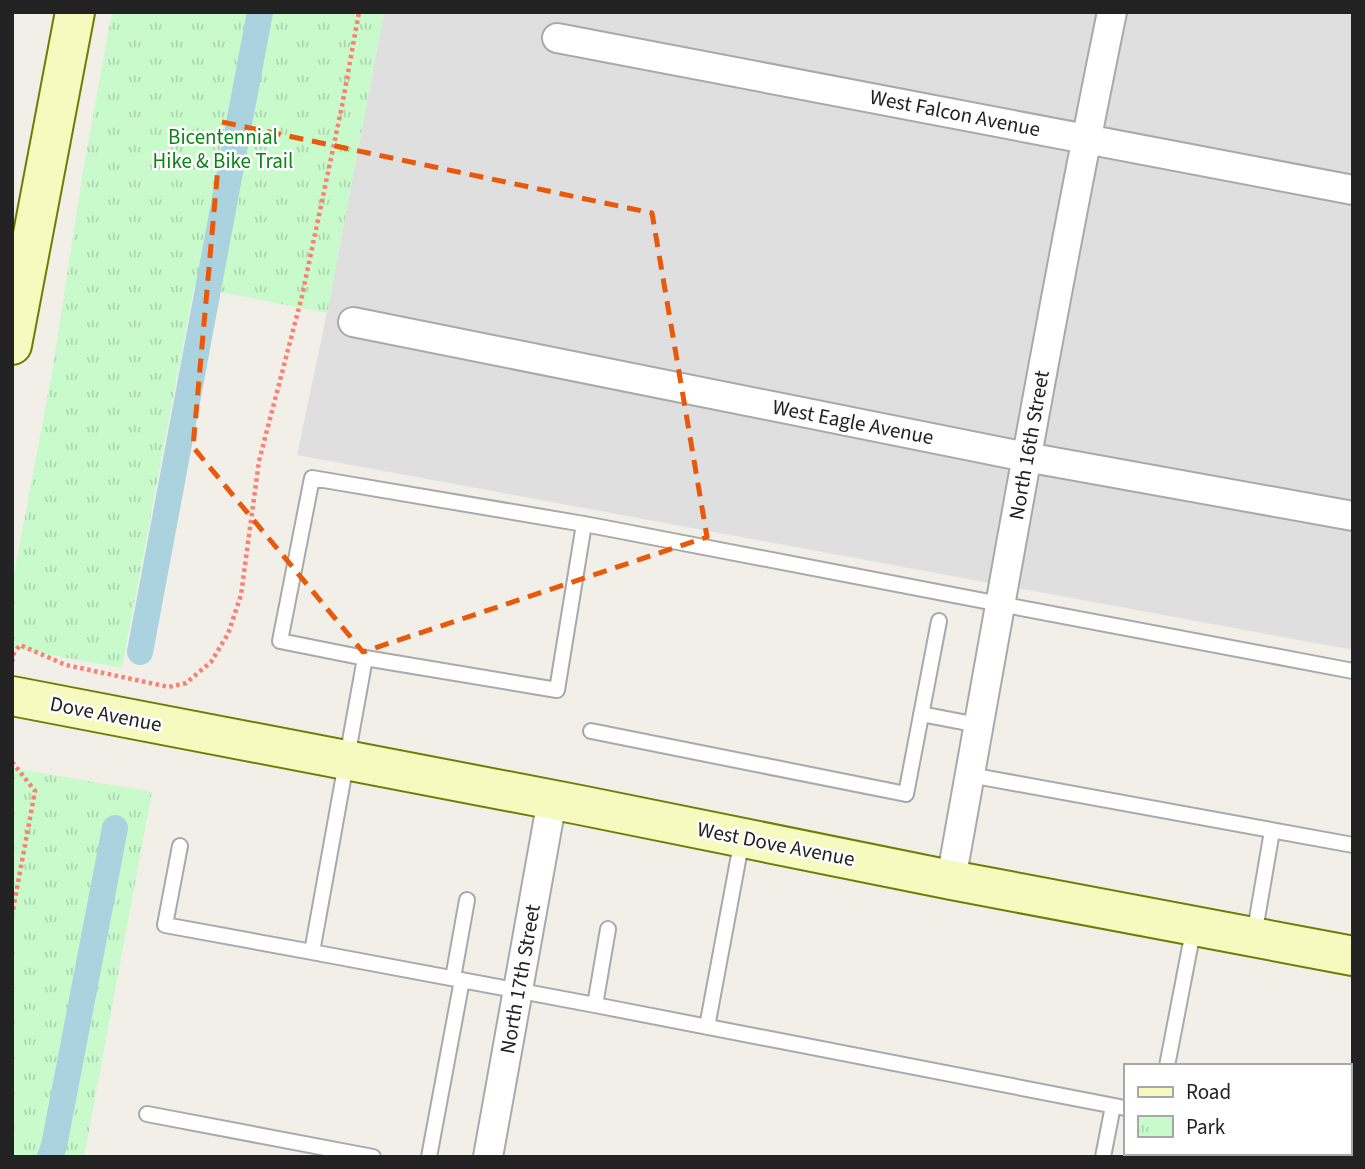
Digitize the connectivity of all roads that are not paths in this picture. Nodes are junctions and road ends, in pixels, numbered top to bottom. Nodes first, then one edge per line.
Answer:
1 (75, 12) edge
2 (1112, 12) edge
3 (557, 38) dead end
4 (1086, 138) junction
5 (1353, 190) edge
6 (354, 322) dead end
7 (12, 345) edge
8 (1026, 457) junction
9 (1353, 516) edge
10 (584, 524) junction
11 (1000, 604) junction
12 (939, 621) dead end
13 (365, 658) junction
14 (1353, 671) edge
15 (12, 696) edge
16 (921, 714) junction
17 (978, 725) junction
18 (590, 731) dead end
19 (200, 732) joint
20 (347, 761) junction
21 (970, 775) junction
22 (552, 800) junction
23 (1272, 831) junction
24 (743, 838) junction
25 (1353, 845) edge
26 (180, 846) dead end
27 (951, 880) junction
28 (467, 900) dead end
29 (1194, 926) junction
30 (608, 929) dead end
31 (1254, 937) junction
32 (312, 952) junction
33 (1353, 956) edge
34 (458, 979) junction
35 (518, 991) junction
36 (595, 1005) junction
37 (707, 1027) junction
38 (1167, 1064) edge
39 (1119, 1107) edge
40 (147, 1114) dead end
41 (373, 1157) edge
42 (429, 1157) edge
43 (488, 1157) edge
44 (1103, 1157) edge

1 - 7 main road
2 - 4 street, North 16th Street
3 - 4 street, West Falcon Avenue
4 - 5 street, West Falcon Avenue
4 - 8 street, North 16th Street
6 - 8 street, West Eagle Avenue
8 - 9 street, West Eagle Avenue
8 - 11 street, North 16th Street
10 - 11 lane
10 - 13 lane
10 - 13 lane
11 - 14 lane
11 - 17 street, North 16th Street
12 - 16 lane
13 - 20 lane
15 - 19 main road, Dove Avenue
16 - 17 lane
16 - 18 lane
17 - 21 street, North 16th Street
19 - 20 main road, West Dove Avenue
20 - 22 main road, West Dove Avenue
20 - 32 lane
21 - 23 lane
21 - 27 street, North 16th Street
22 - 24 main road, West Dove Avenue
22 - 35 street, North 17th Street
23 - 25 lane
23 - 31 lane
24 - 27 main road, West Dove Avenue
24 - 37 lane
26 - 32 lane
27 - 29 main road, West Dove Avenue
28 - 34 lane
29 - 31 main road, West Dove Avenue
29 - 38 lane
30 - 36 lane
31 - 33 main road, West Dove Avenue
32 - 34 lane
34 - 35 lane
34 - 42 lane
35 - 36 lane
35 - 43 street, North 17th Street
36 - 37 lane
37 - 39 lane
39 - 44 lane
40 - 41 lane

